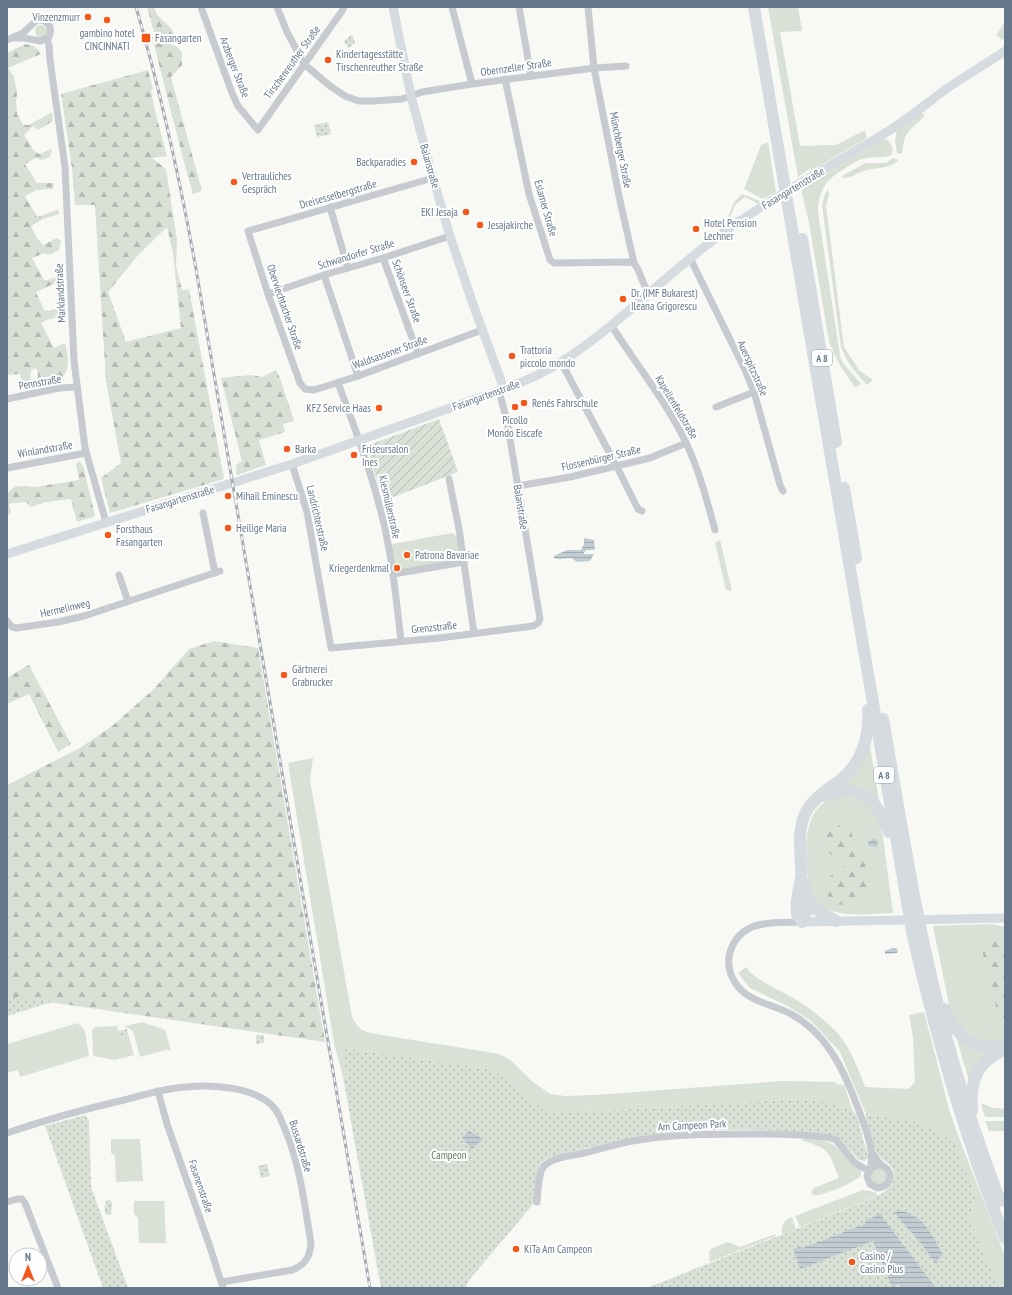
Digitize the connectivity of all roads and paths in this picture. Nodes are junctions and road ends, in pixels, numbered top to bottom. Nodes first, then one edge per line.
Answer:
1 (201, 7) edge
2 (276, 7) edge
3 (344, 7) edge
4 (393, 7) edge
5 (452, 7) edge
6 (519, 7) edge
7 (588, 7) edge
8 (754, 7) edge
9 (762, 7) edge
10 (30, 28) junction
11 (10, 39) edge
12 (41, 40) junction
13 (1005, 51) edge
14 (304, 64) junction
15 (626, 66) dead end
16 (594, 68) junction
17 (531, 76) junction
18 (505, 79) junction
19 (472, 84) junction
20 (411, 96) junction
21 (258, 130) joint
22 (433, 178) junction
23 (330, 207) junction
24 (248, 231) joint
25 (450, 236) junction
26 (383, 258) junction
27 (690, 258) junction
28 (634, 263) junction
29 (348, 268) junction
30 (324, 275) junction
31 (649, 293) junction
32 (268, 294) junction
33 (611, 325) junction
34 (482, 330) junction
35 (418, 354) junction
36 (560, 362) junction
37 (358, 376) junction
38 (338, 383) junction
39 (77, 387) junction
40 (305, 389) joint
41 (501, 390) junction
42 (754, 392) junction
43 (7, 399) edge
44 (716, 407) dead end
45 (359, 441) junction
46 (686, 443) junction
47 (86, 453) junction
48 (292, 464) junction
49 (616, 465) junction
50 (7, 468) edge
51 (448, 478) dead end
52 (518, 486) junction
53 (783, 491) dead end
54 (642, 512) dead end
55 (203, 513) dead end
56 (106, 522) junction
57 (715, 530) dead end
58 (7, 554) edge
59 (464, 562) junction
60 (119, 574) dead end
61 (393, 574) junction
62 (128, 601) junction
63 (7, 621) edge
64 (538, 623) joint
65 (474, 633) junction
66 (401, 641) junction
67 (331, 648) joint
68 (869, 684) junction
69 (820, 797) junction
70 (900, 866) junction
71 (801, 877) junction
72 (808, 902) junction
73 (911, 902) junction
74 (1005, 918) edge
75 (836, 921) junction
76 (802, 922) junction
77 (918, 936) junction
78 (928, 960) junction
79 (1005, 1045) edge
80 (1005, 1049) edge
81 (158, 1092) junction
82 (966, 1109) junction
83 (970, 1130) junction
84 (7, 1133) edge
85 (871, 1151) junction
86 (871, 1159) junction
87 (855, 1163) junction
88 (881, 1165) junction
89 (870, 1169) junction
90 (7, 1202) edge
91 (537, 1202) dead end
92 (1005, 1216) edge
93 (1005, 1238) edge
94 (223, 1285) edge
95 (58, 1288) edge

1 - 21 street, Arzberger Straße
2 - 14 street
3 - 14 street, Tirschenreuther Straße
4 - 20 street, Balanstraße
5 - 19 street
6 - 17 street
7 - 16 street, Münchberger Straße
8 - 68 highway, A 8
9 - 73 highway, A 8
10 - 11 street
10 - 12 street
10 - 12 street
11 - 12 street
12 - 39 street, Marklandstraße
13 - 27 street, Fasangartenstraße
14 - 20 street, Obernzeller Straße
14 - 21 street, Tirschenreuther Straße
15 - 16 street, Obernzeller Straße
16 - 17 street, Obernzeller Straße
16 - 28 street, Münchberger Straße
17 - 18 street, Obernzeller Straße
18 - 19 street, Obernzeller Straße
18 - 28 street, Eslarner Straße
19 - 20 street, Obernzeller Straße
20 - 22 street, Balanstraße
22 - 23 street, Dreisesselbergstraße
22 - 25 street, Balanstraße
23 - 24 street, Dreisesselbergstraße
23 - 29 street
24 - 32 street, Oberviechtacher Straße
25 - 26 street, Schwandorfer Straße
25 - 34 street, Balanstraße
26 - 29 street, Schwandorfer Straße
26 - 35 street, Schönseer Straße
27 - 31 street, Fasangartenstraße
27 - 42 street, Auerspitzstraße
28 - 31 street, Münchberger Straße
29 - 30 street, Schwandorfer Straße
30 - 32 street, Schwandorfer Straße
30 - 37 street
31 - 33 street, Fasangartenstraße
32 - 40 street, Oberviechtacher Straße
33 - 36 street, Fasangartenstraße
33 - 46 street, Kapellenfeldstraße
34 - 35 street, Waldsassener Straße
34 - 41 street, Balanstraße
35 - 37 street, Waldsassener Straße
36 - 41 street, Fasangartenstraße
36 - 49 street
37 - 38 street, Waldsassener Straße
38 - 40 street, Waldsassener Straße
38 - 45 street, Kiesmüllerstraße
39 - 43 street, Pennstraße
39 - 47 street, Marklandstraße
41 - 45 street, Fasangartenstraße
41 - 52 street, Balanstraße
42 - 44 street
42 - 53 street, Auerspitzstraße
45 - 48 street, Fasangartenstraße
45 - 61 street, Kiesmüllerstraße
46 - 49 street, Flossenbürger Straße
46 - 57 street, Kapellenfeldstraße
47 - 50 street, Winlandstraße
47 - 56 street, Marklandstraße
48 - 56 street, Fasangartenstraße
48 - 67 street, Landrichterstraße
49 - 52 street, Flossenbürger Straße
49 - 54 street
51 - 59 street
52 - 64 street, Balanstraße
55 - 62 street, Hermelinweg
56 - 58 street, Fasangartenstraße
59 - 61 street
59 - 65 street
60 - 62 street
61 - 66 street, Kiesmüllerstraße
62 - 63 street, Hermelinweg
64 - 65 street, Grenzstraße
65 - 66 street, Grenzstraße
66 - 67 street, Grenzstraße
68 - 69 highway
68 - 70 highway, A 8
69 - 70 highway
69 - 71 highway
70 - 73 highway, A 8
71 - 72 highway
71 - 76 highway
72 - 75 highway
72 - 76 highway
73 - 77 highway, A 8
74 - 75 street
75 - 76 street
76 - 85 street
77 - 78 highway, A 8
77 - 82 highway, A 8
78 - 79 highway
78 - 82 highway, A 8
80 - 82 highway
81 - 84 street, Bussardstraße
81 - 94 street, Fasanenstraße
81 - 94 street, Bussardstraße
82 - 83 highway
83 - 92 highway
83 - 93 highway
85 - 86 street
85 - 88 street
86 - 87 street
86 - 89 street
87 - 89 street, Am Campeon Park
87 - 91 street, Am Campeon Park
88 - 89 street
88 - 89 street
90 - 95 street

